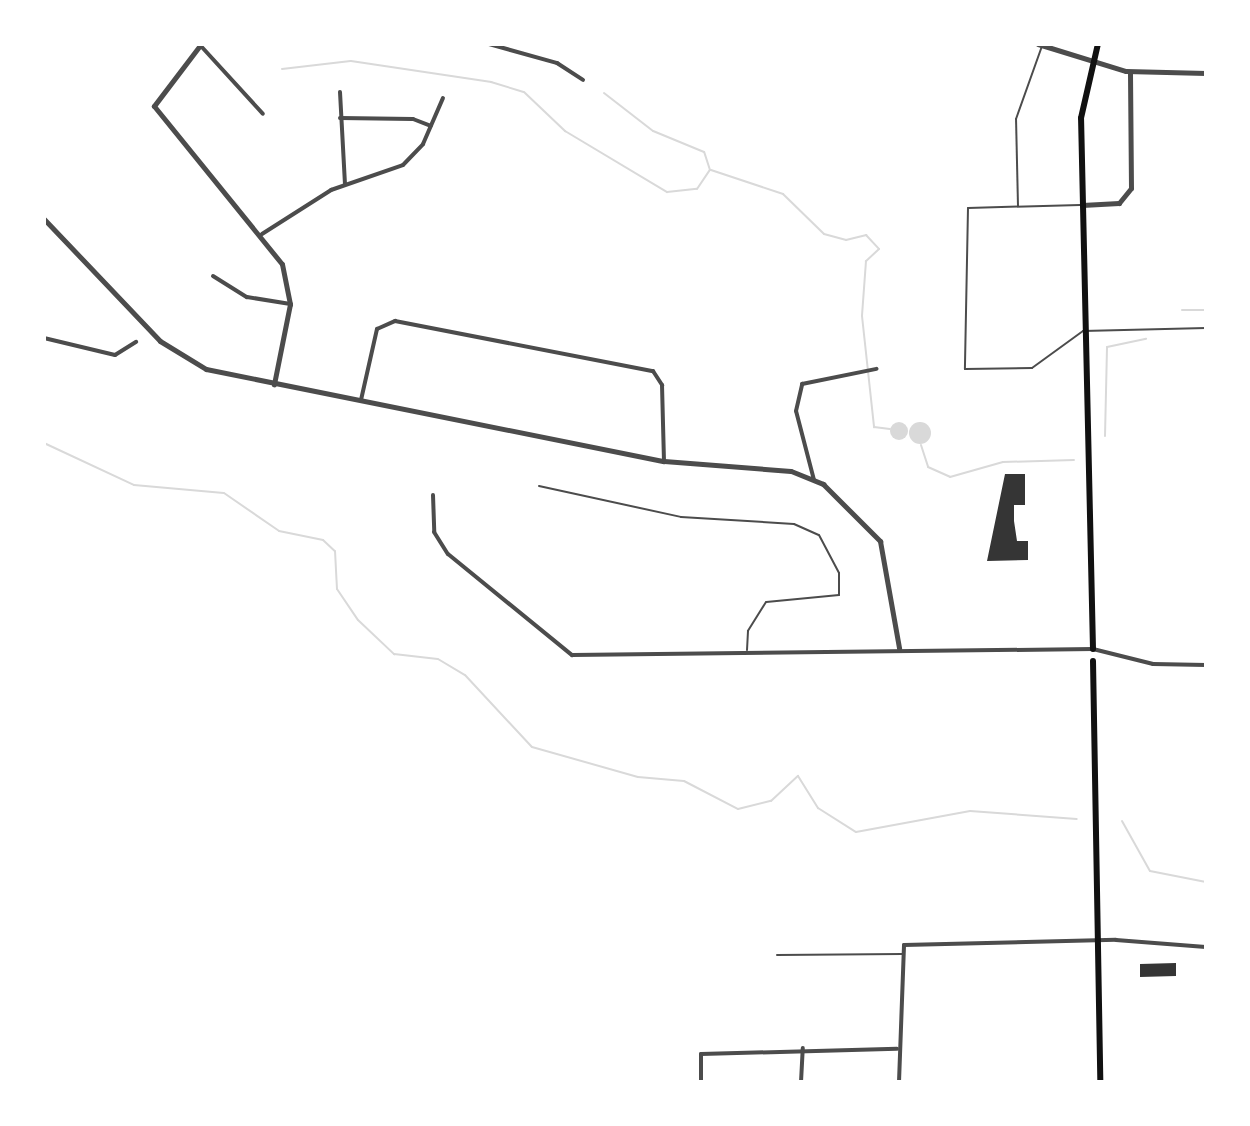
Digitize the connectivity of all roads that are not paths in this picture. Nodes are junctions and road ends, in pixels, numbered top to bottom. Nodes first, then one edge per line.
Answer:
1 (489, 44) edge
2 (1098, 44) edge
3 (201, 45) edge
4 (1040, 45) edge
5 (1130, 72) junction
6 (1206, 73) edge
7 (583, 80) dead end
8 (340, 92) dead end
9 (443, 98) dead end
10 (263, 114) dead end
11 (340, 118) junction
12 (431, 126) junction
13 (345, 184) junction
14 (1081, 205) junction
15 (1018, 206) junction
16 (44, 219) edge
17 (262, 234) junction
18 (213, 276) dead end
19 (290, 304) junction
20 (1206, 328) edge
21 (1083, 331) junction
22 (44, 338) edge
23 (136, 342) dead end
24 (876, 369) dead end
25 (274, 384) junction
26 (361, 400) junction
27 (664, 461) junction
28 (814, 480) junction
29 (539, 486) dead end
30 (433, 495) dead end
31 (899, 648) junction
32 (1093, 649) junction
33 (747, 651) junction
34 (1093, 661) dead end
35 (1206, 665) edge
36 (1098, 941) junction
37 (1206, 947) edge
38 (903, 954) junction
39 (777, 955) dead end
40 (803, 1048) junction
41 (897, 1049) junction
42 (701, 1082) edge
43 (801, 1082) edge
44 (899, 1082) edge
45 (1100, 1082) edge

1 - 7 street
2 - 14 main road
3 - 10 street
3 - 17 street
4 - 5 street
4 - 15 lane
5 - 6 street
5 - 14 street
8 - 11 street
9 - 12 street
11 - 12 street
11 - 13 street
12 - 13 street
13 - 17 street
14 - 15 lane
14 - 21 main road
15 - 21 lane
16 - 25 street
17 - 19 street
18 - 19 street
19 - 25 street
20 - 21 lane
21 - 32 main road
22 - 23 street
24 - 28 street
25 - 26 street
26 - 27 street
26 - 27 street
27 - 28 street
28 - 31 street
29 - 33 lane
30 - 33 street
31 - 32 street
31 - 33 street
32 - 35 street
34 - 36 main road
36 - 37 street
36 - 38 street
36 - 45 main road
38 - 39 lane
38 - 41 street
40 - 41 street
40 - 42 street
40 - 43 street
41 - 44 street

